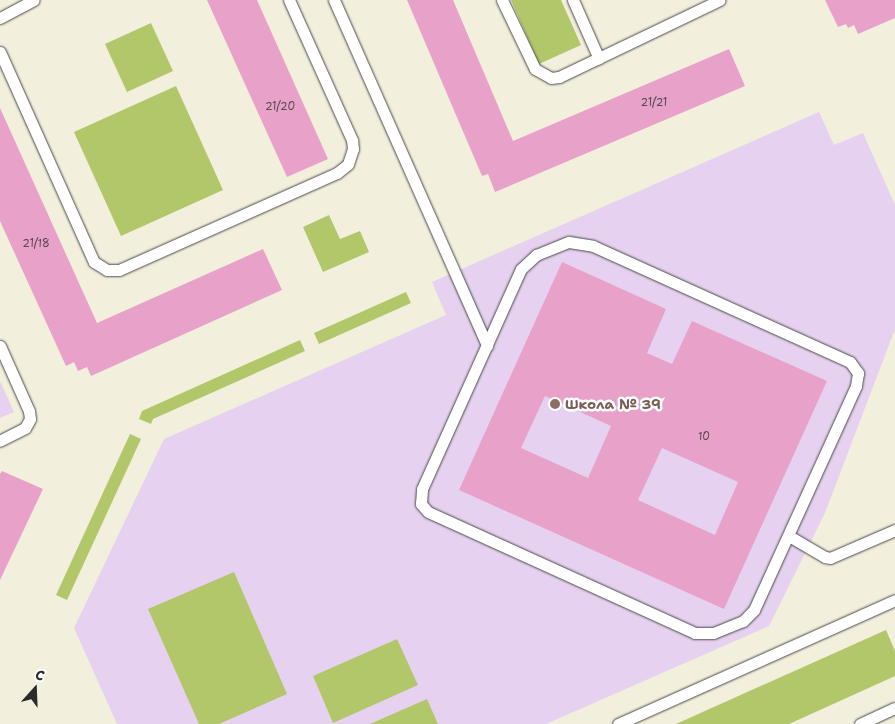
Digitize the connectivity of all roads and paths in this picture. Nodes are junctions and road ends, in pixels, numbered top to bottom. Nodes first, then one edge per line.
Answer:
1 (34, 0) edge
2 (289, 0) edge
3 (334, 0) edge
4 (502, 0) edge
5 (573, 0) edge
6 (720, 0) edge
7 (0, 18) edge
8 (0, 52) edge
9 (599, 58) junction
10 (0, 346) edge
11 (487, 346) junction
12 (0, 441) edge
13 (895, 530) edge
14 (789, 536) junction
15 (895, 600) edge
16 (895, 708) edge
17 (618, 724) edge
18 (860, 724) edge

1 - 7 lane
2 - 8 lane
3 - 11 lane
4 - 9 lane
5 - 9 lane
6 - 9 lane
10 - 12 lane
11 - 14 lane
11 - 14 lane
13 - 14 lane
15 - 17 lane
16 - 18 lane

